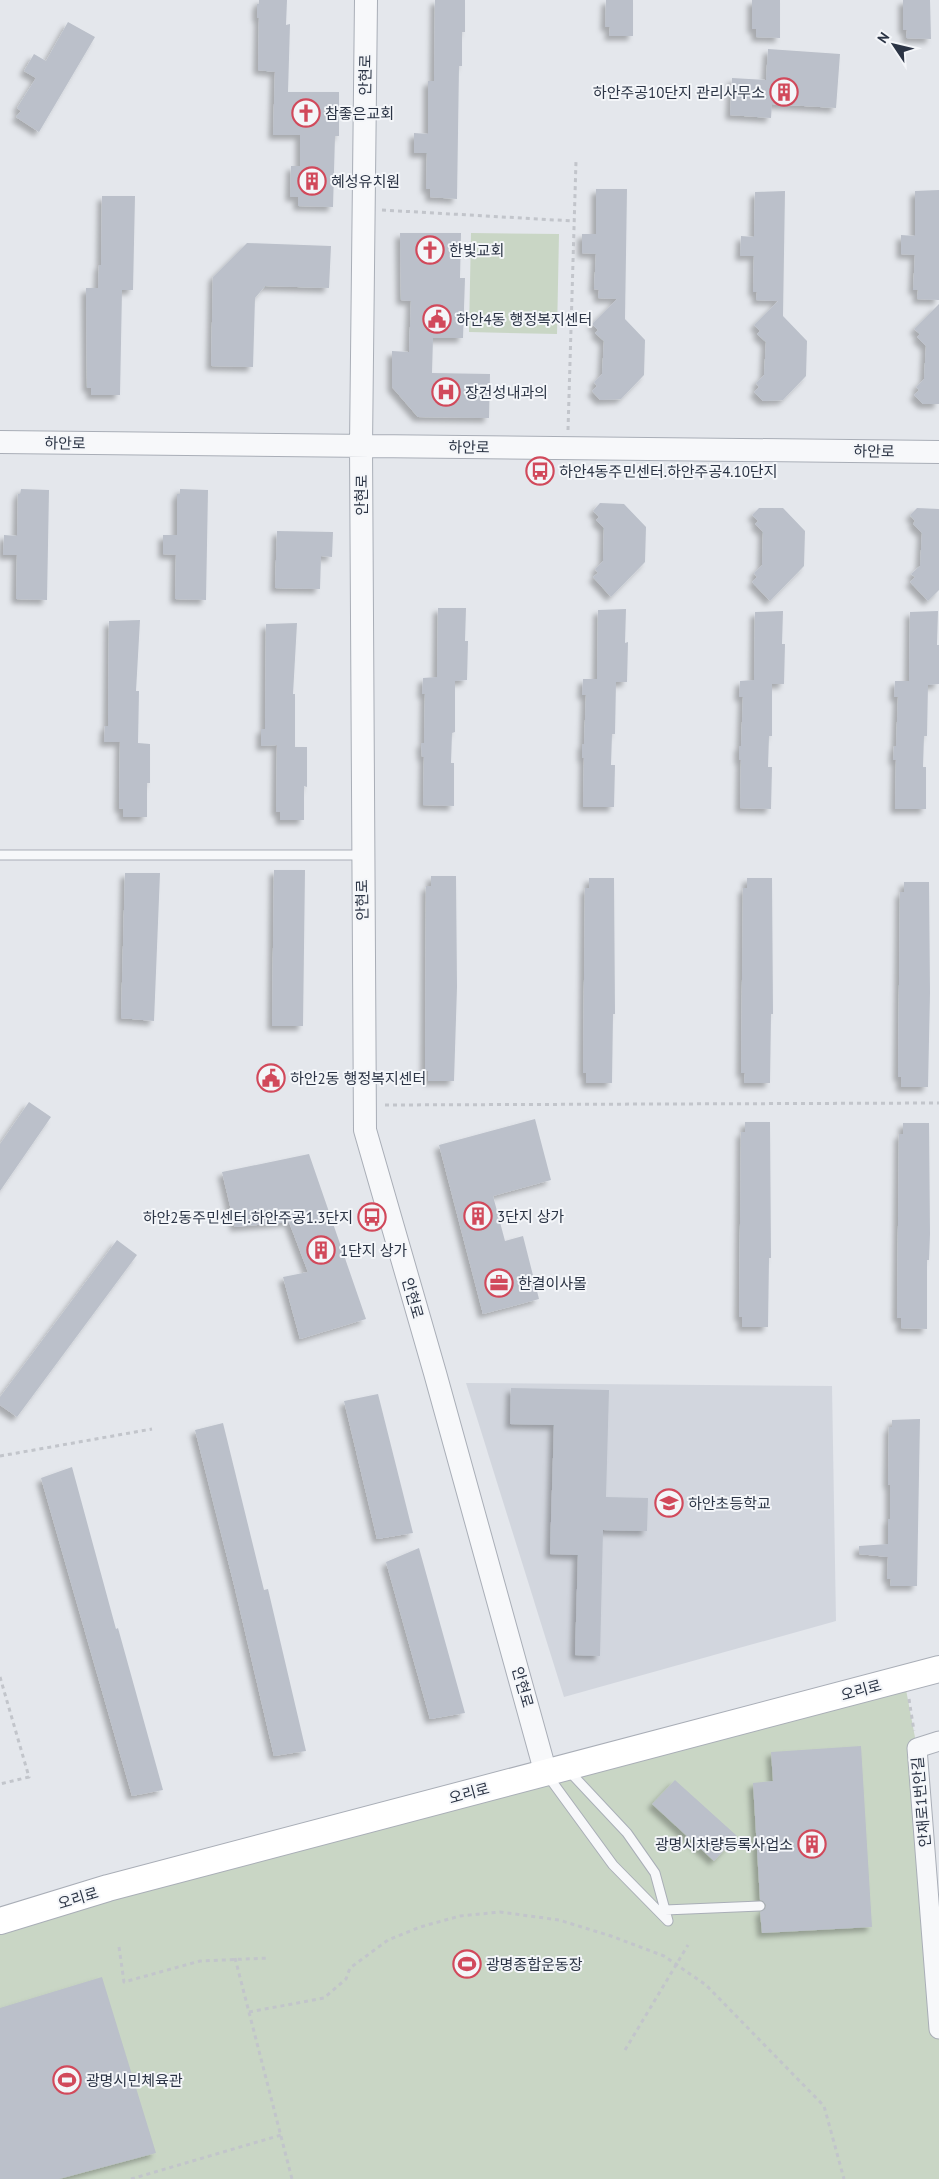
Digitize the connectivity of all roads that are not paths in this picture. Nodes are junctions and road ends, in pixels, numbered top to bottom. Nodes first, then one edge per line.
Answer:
1 (366, 0) edge
2 (0, 442) edge
3 (361, 446) junction
4 (939, 452) edge
5 (0, 855) edge
6 (362, 855) junction
7 (939, 1670) edge
8 (939, 1741) edge
9 (556, 1771) junction
10 (760, 1906) dead end
11 (665, 1910) junction
12 (0, 1921) edge
13 (938, 2007) edge
14 (939, 2029) edge

1 - 3 street, 안현로
2 - 3 street, 하안로
3 - 4 street, 하안로
3 - 6 street, 안현로
5 - 6 lane
6 - 9 street, 안현로
7 - 9 main road, 오리로
8 - 13 street, 안재로1번안길
9 - 11 lane
9 - 11 lane
9 - 12 main road, 오리로
10 - 11 lane
13 - 14 street, 안재로1번안길

